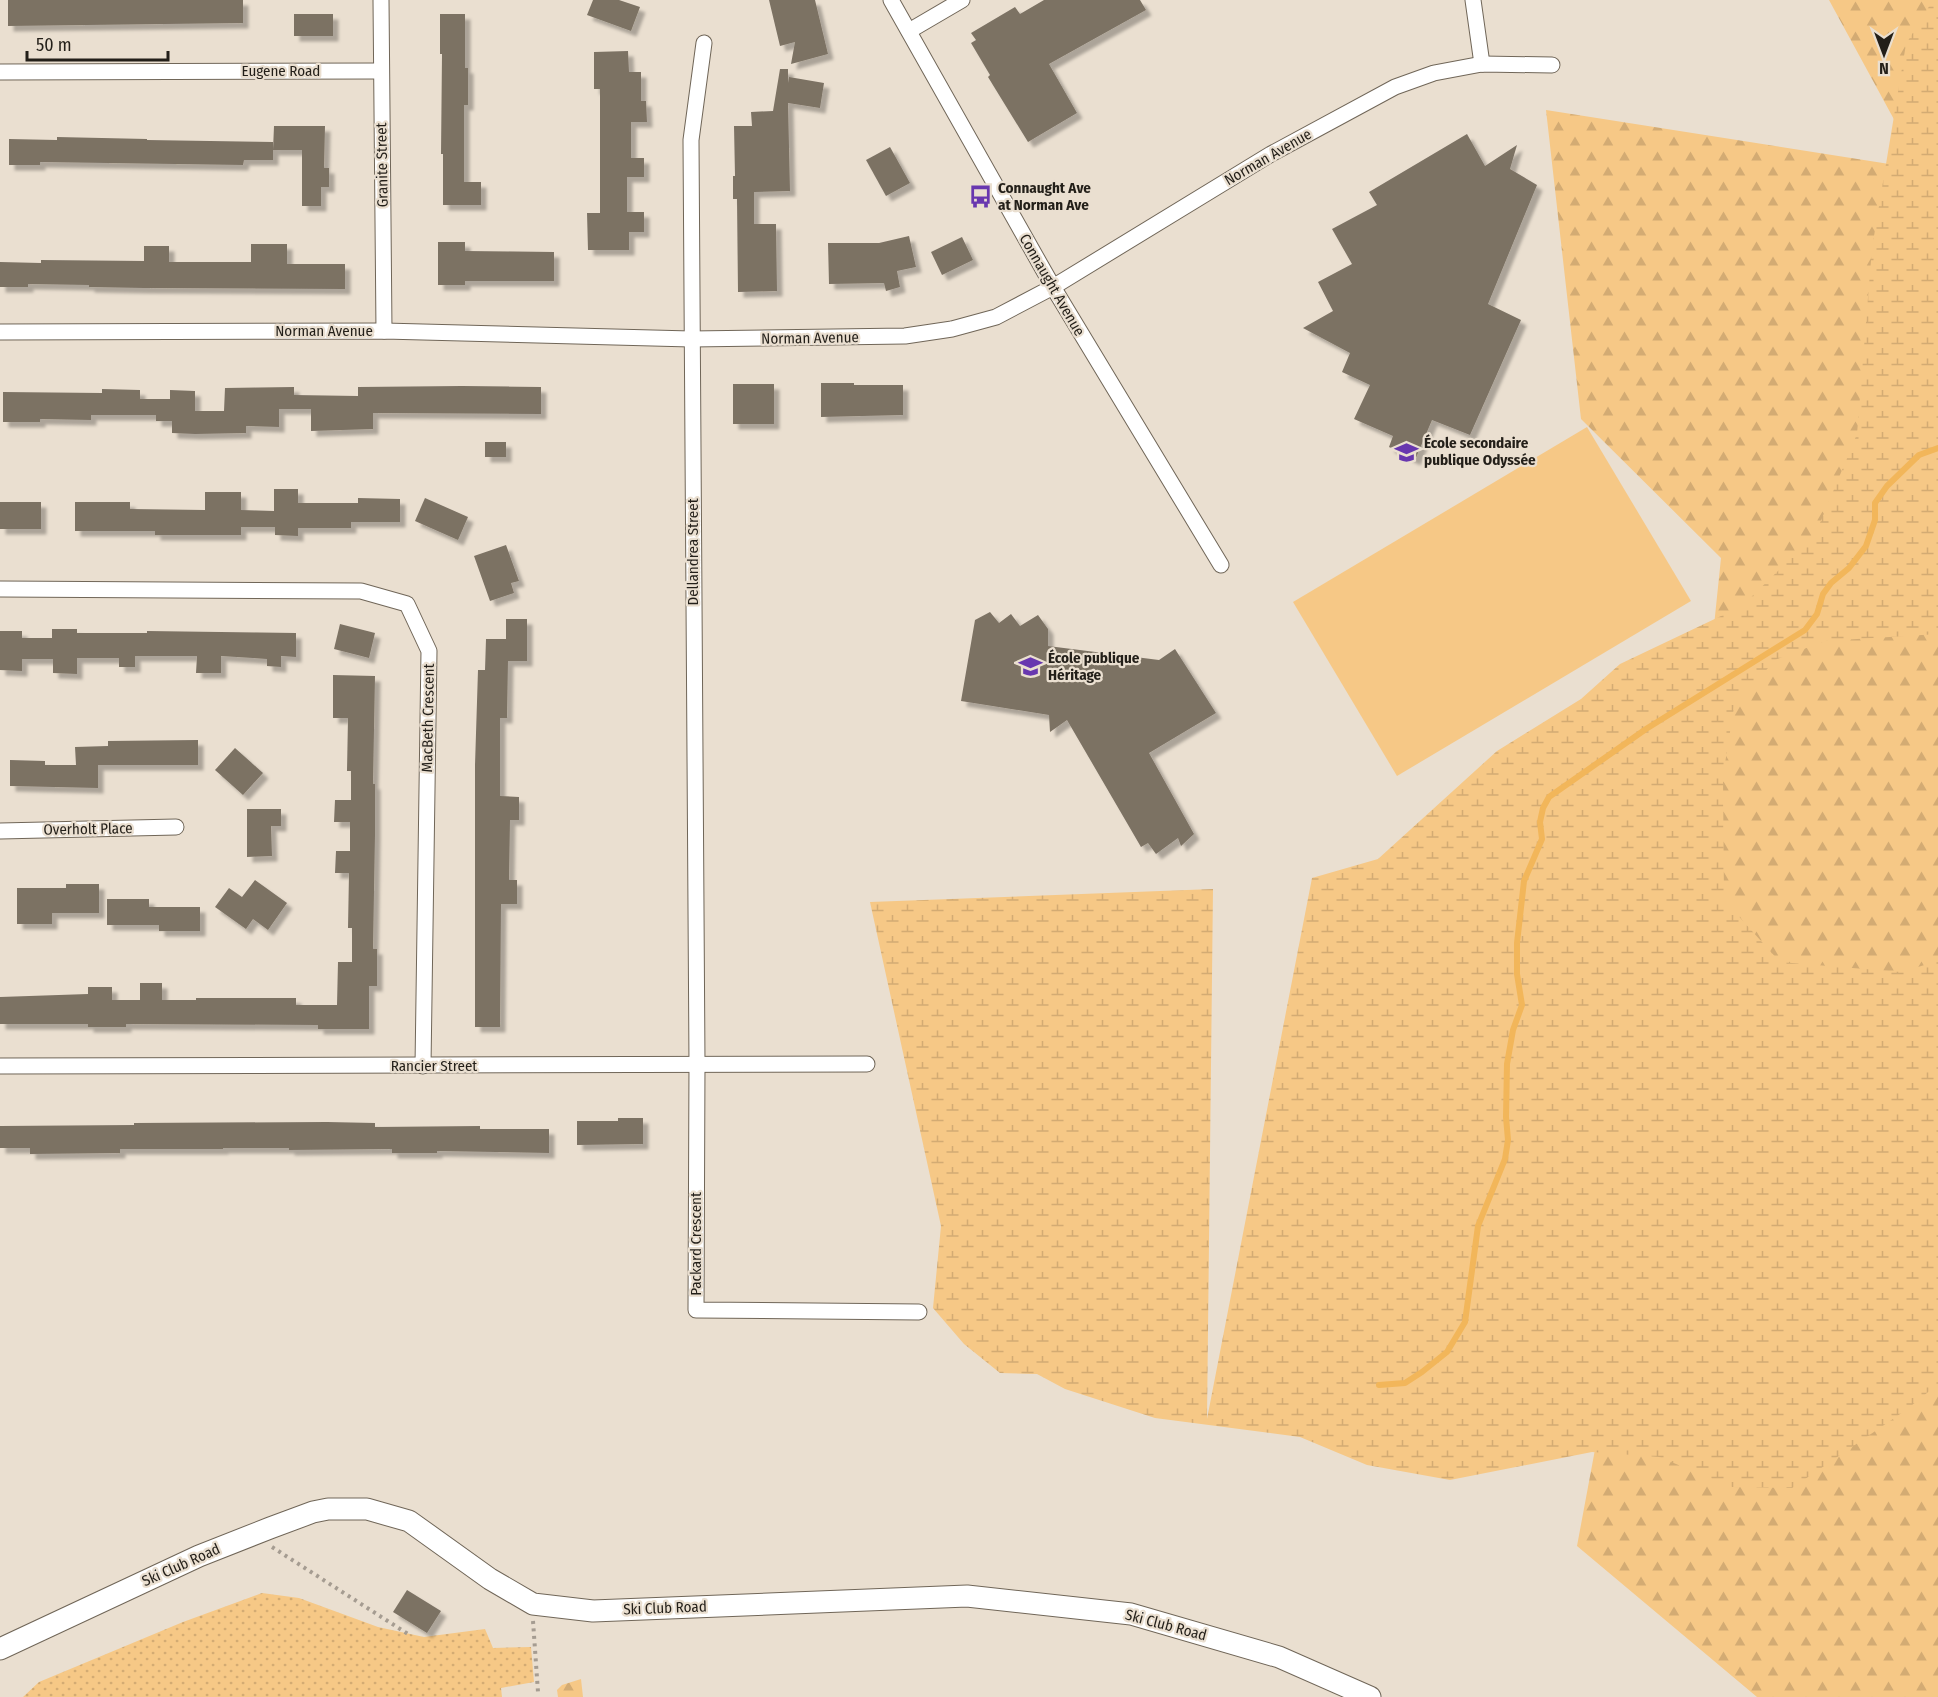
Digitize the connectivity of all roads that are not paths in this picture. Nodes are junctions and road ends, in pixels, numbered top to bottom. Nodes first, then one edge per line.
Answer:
1 (381, 0) edge
2 (891, 0) edge
3 (962, 0) edge
4 (1473, 0) edge
5 (909, 31) junction
6 (704, 43) dead end
7 (1482, 64) junction
8 (1552, 65) dead end
9 (381, 71) junction
10 (0, 72) edge
11 (1053, 287) junction
12 (384, 331) junction
13 (0, 332) edge
14 (691, 339) junction
15 (1221, 565) dead end
16 (0, 589) edge
17 (176, 827) dead end
18 (0, 831) edge
19 (697, 1063) junction
20 (867, 1064) dead end
21 (0, 1066) edge
22 (423, 1066) junction
23 (919, 1312) dead end
24 (0, 1649) edge
25 (1370, 1697) edge

1 - 9 street, Granite Street
2 - 5 street, Connaught Avenue
3 - 5 street
4 - 7 street
5 - 11 street, Connaught Avenue
6 - 14 street, Dellandrea Street
7 - 8 street, Norman Avenue
7 - 11 street, Norman Avenue
9 - 10 street, Eugene Road
9 - 12 street, Granite Street
11 - 14 street, Norman Avenue
11 - 15 street, Connaught Avenue
12 - 13 street, Norman Avenue
12 - 14 street, Norman Avenue
14 - 19 street, Dellandrea Street
16 - 22 street, MacBeth Crescent
17 - 18 street, Overholt Place
19 - 20 street, Rancier Street
19 - 22 street, Rancier Street
19 - 23 street, Packard Crescent
21 - 22 street, Rancier Street
24 - 25 street, Ski Club Road

